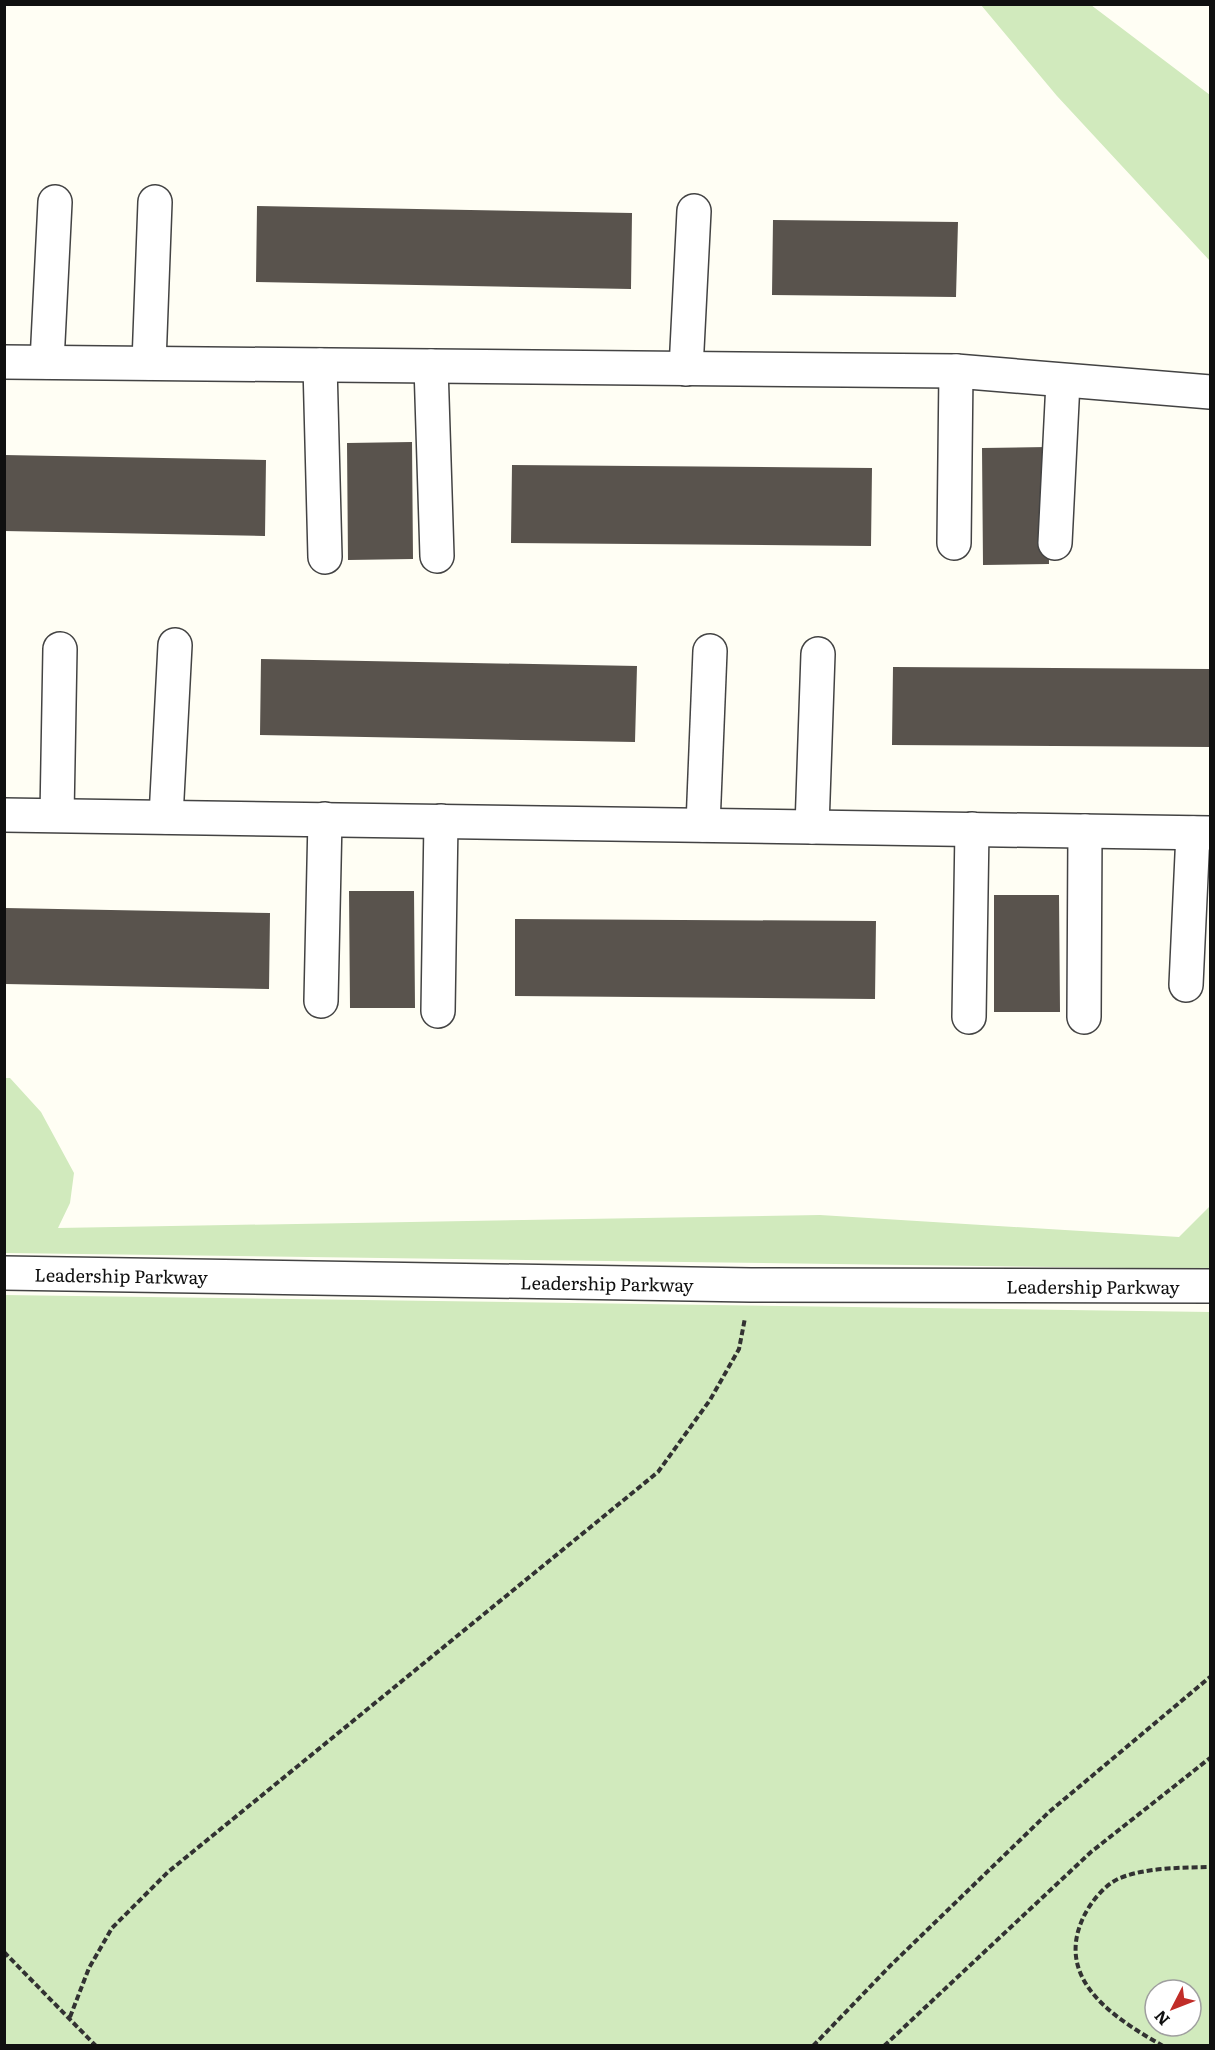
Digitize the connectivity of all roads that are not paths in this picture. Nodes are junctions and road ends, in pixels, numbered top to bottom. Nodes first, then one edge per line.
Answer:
1 (55, 202) dead end
2 (155, 202) dead end
3 (694, 211) dead end
4 (4, 362) edge
5 (47, 362) junction
6 (149, 363) junction
7 (320, 365) junction
8 (431, 366) junction
9 (686, 369) junction
10 (956, 371) junction
11 (1063, 382) junction
12 (1210, 392) edge
13 (954, 543) dead end
14 (1055, 543) dead end
15 (436, 556) dead end
16 (325, 557) dead end
17 (175, 645) dead end
18 (60, 650) dead end
19 (710, 651) dead end
20 (818, 654) dead end
21 (4, 814) edge
22 (57, 815) junction
23 (166, 817) junction
24 (326, 819) junction
25 (441, 821) junction
26 (703, 825) junction
27 (812, 827) junction
28 (972, 830) junction
29 (1085, 831) junction
30 (1202, 833) edge
31 (1186, 985) dead end
32 (321, 1001) dead end
33 (438, 1011) dead end
34 (969, 1017) dead end
35 (1084, 1017) dead end
36 (4, 1273) edge
37 (1210, 1286) edge

1 - 5 street
2 - 6 street
3 - 9 street
4 - 5 street
5 - 6 street
6 - 7 street
7 - 8 street
7 - 16 street
8 - 9 street
8 - 15 street
9 - 10 street
10 - 11 street
10 - 13 street
11 - 12 street
11 - 14 street
17 - 23 street
18 - 22 street
19 - 26 street
20 - 27 street
21 - 22 street
22 - 23 street
23 - 24 street
24 - 25 street
24 - 32 street
25 - 26 street
25 - 33 street
26 - 27 street
27 - 28 street
28 - 29 street
28 - 34 street
29 - 30 street
29 - 35 street
30 - 31 street
36 - 37 street, Leadership Parkway

